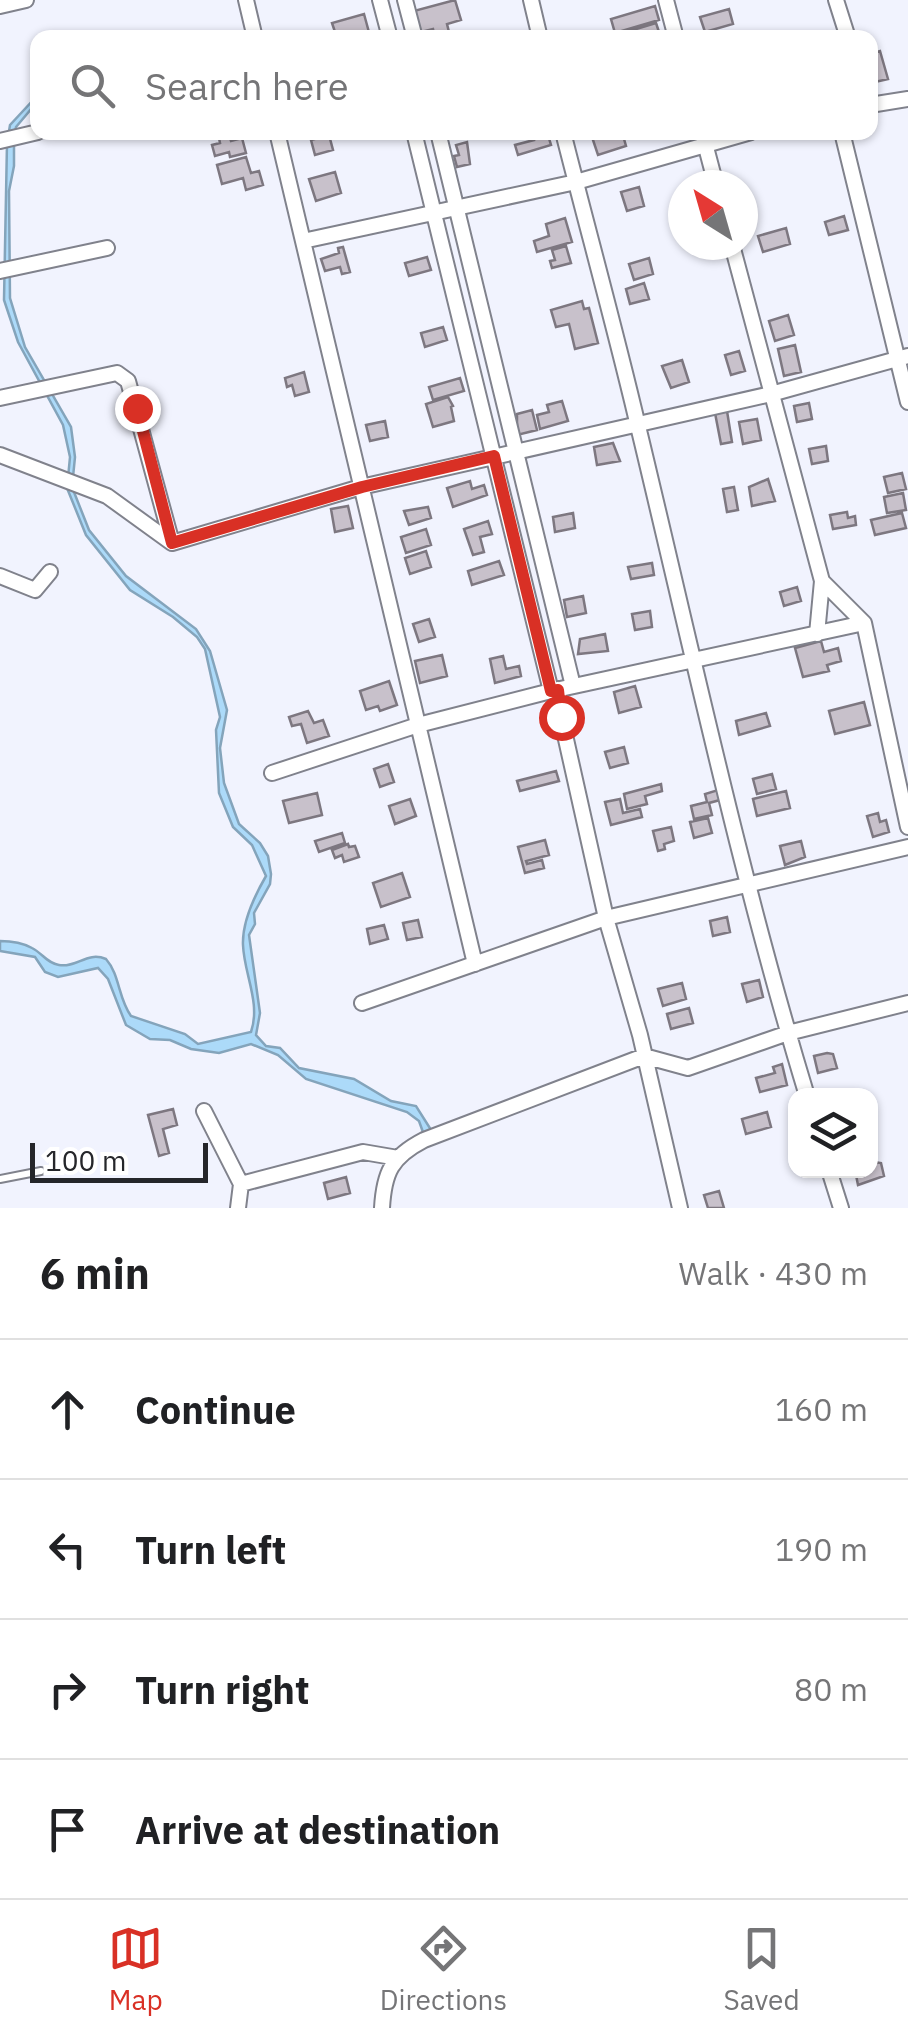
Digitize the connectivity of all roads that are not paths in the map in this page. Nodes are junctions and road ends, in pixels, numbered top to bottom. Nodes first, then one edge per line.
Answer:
1 (26, 0) edge
2 (246, 0) edge
3 (380, 0) edge
4 (405, 0) edge
5 (531, 0) edge
6 (666, 0) edge
7 (836, 0) edge
8 (0, 6) edge
9 (253, 30) edge
10 (388, 30) edge
11 (412, 30) edge
12 (538, 30) edge
13 (674, 30) edge
14 (845, 30) edge
15 (908, 99) edge
16 (878, 104) edge
17 (30, 134) edge
18 (280, 140) edge
19 (416, 140) edge
20 (440, 140) edge
21 (566, 140) edge
22 (697, 140) edge
23 (704, 140) edge
24 (844, 140) edge
25 (0, 141) edge
26 (712, 170) edge
27 (576, 182) junction
28 (456, 206) junction
29 (434, 211) junction
30 (303, 241) junction
31 (108, 248) dead end
32 (736, 260) edge
33 (0, 272) edge
34 (903, 357) edge
35 (771, 394) junction
36 (0, 398) edge
37 (908, 402) edge
38 (638, 424) junction
39 (516, 450) junction
40 (0, 455) edge
41 (494, 456) junction
42 (362, 487) junction
43 (172, 543) junction
44 (50, 572) dead end
45 (0, 576) edge
46 (822, 581) junction
47 (864, 623) junction
48 (817, 634) junction
49 (694, 661) junction
50 (561, 689) junction
51 (418, 725) junction
52 (272, 773) dead end
53 (908, 828) edge
54 (908, 847) edge
55 (750, 883) junction
56 (606, 918) junction
57 (475, 964) junction
58 (362, 1003) dead end
59 (908, 1003) edge
60 (788, 1032) junction
61 (644, 1056) junction
62 (805, 1088) edge
63 (204, 1111) dead end
64 (398, 1158) junction
65 (41, 1172) dead end
66 (832, 1178) edge
67 (0, 1179) edge
68 (241, 1184) junction
69 (238, 1208) edge
70 (382, 1208) edge
71 (680, 1208) edge
72 (841, 1208) edge

1 - 8 street
2 - 9 street
3 - 10 street
4 - 11 street
5 - 12 street
6 - 13 street
7 - 14 street
15 - 16 street
17 - 25 street
18 - 30 street
19 - 29 street
20 - 28 street
21 - 27 street
22 - 27 street
23 - 26 street
24 - 34 street
27 - 28 street
27 - 38 street
28 - 29 street
28 - 39 street
29 - 30 street
29 - 41 street
30 - 42 street
31 - 33 street
32 - 35 street
34 - 35 street
34 - 37 street
35 - 38 street
35 - 46 street
36 - 43 street
38 - 39 street
38 - 49 street
39 - 41 street
39 - 50 street
40 - 43 street
41 - 42 street
41 - 50 street
42 - 43 street
42 - 51 street
44 - 45 street
46 - 47 street
46 - 48 street
47 - 48 street
47 - 53 street
48 - 49 street
49 - 50 street
49 - 55 street
50 - 51 street
50 - 56 street
51 - 52 street
51 - 57 street
54 - 55 street
55 - 56 street
55 - 60 street
56 - 57 street
56 - 61 street
57 - 58 street
59 - 60 street
60 - 61 street
60 - 62 street
61 - 64 street
61 - 71 street
63 - 68 street
64 - 68 street
64 - 70 street
65 - 67 lane
66 - 72 street
68 - 69 street

